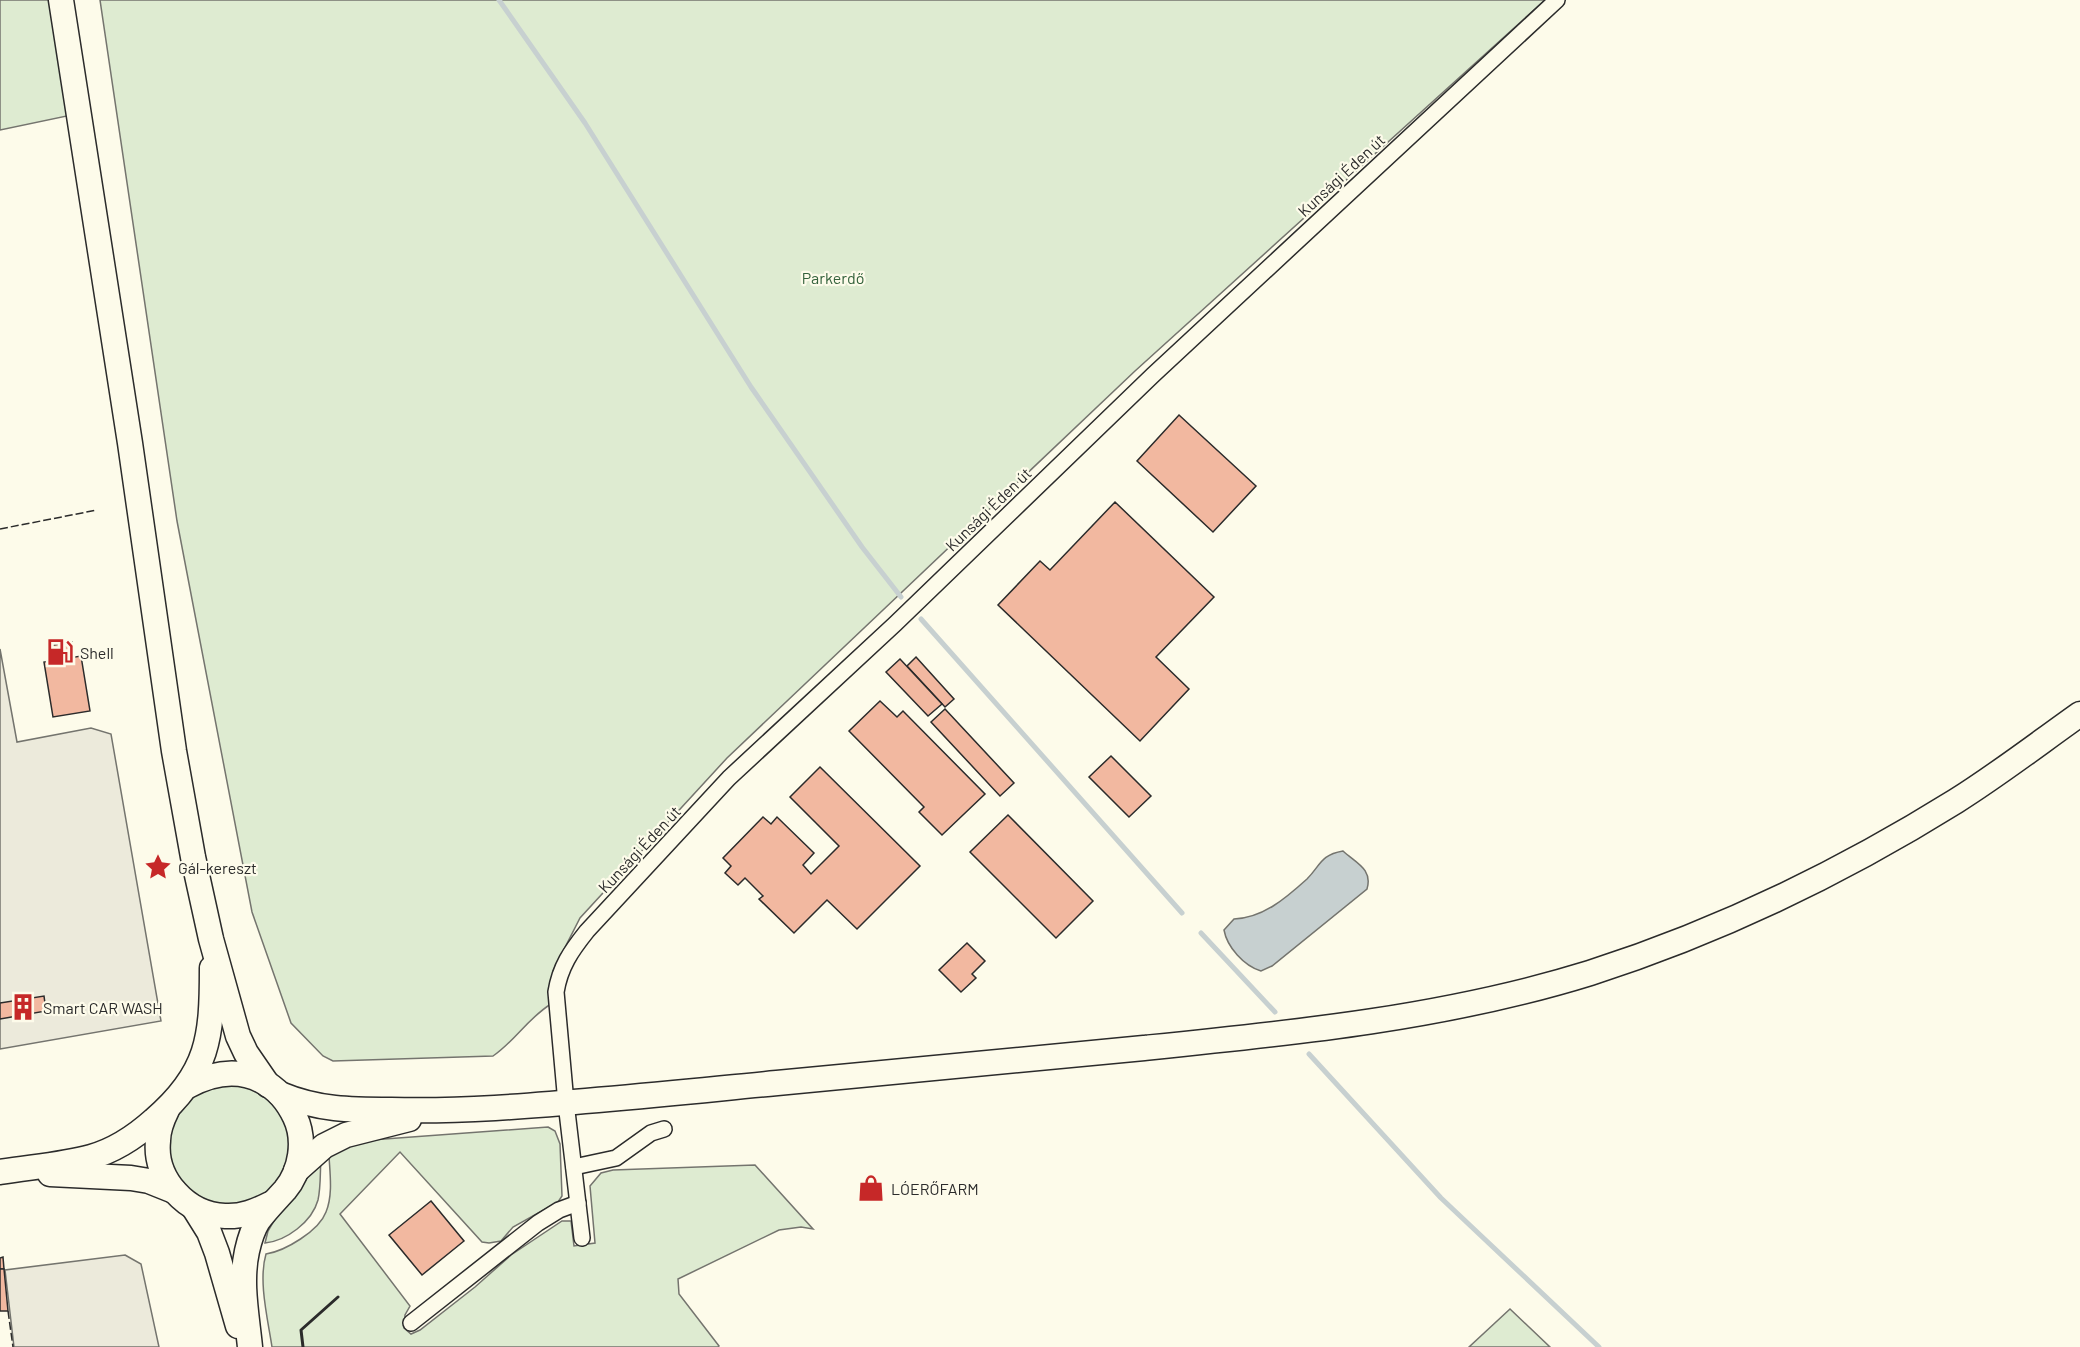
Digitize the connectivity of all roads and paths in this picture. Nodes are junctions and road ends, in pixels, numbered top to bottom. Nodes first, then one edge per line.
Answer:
1 (61, 0) edge
2 (1557, 0) edge
3 (2080, 714) edge
4 (211, 939) junction
5 (188, 1086) junction
6 (274, 1089) junction
7 (566, 1103) junction
8 (166, 1110) junction
9 (442, 1111) junction
10 (664, 1129) dead end
11 (574, 1167) junction
12 (296, 1171) junction
13 (0, 1172) edge
14 (174, 1191) junction
15 (272, 1203) junction
16 (578, 1203) junction
17 (194, 1208) junction
18 (582, 1238) dead end
19 (411, 1323) dead end
20 (245, 1347) edge
21 (250, 1347) edge

1 - 4 main road
2 - 7 street, Kunsági Éden út
3 - 7 main road
4 - 5 main road
4 - 6 main road
5 - 6 main road
5 - 8 main road
6 - 9 main road
6 - 12 main road
7 - 9 main road
7 - 11 street, Kunsági Éden út
8 - 13 main road
8 - 14 main road
9 - 12 main road
10 - 11 street
11 - 16 street, Kunsági Éden út
12 - 15 main road
13 - 14 main road
14 - 17 main road
15 - 17 main road
15 - 21 main road
16 - 18 street, Kunsági Éden út
16 - 19 street
17 - 20 main road

